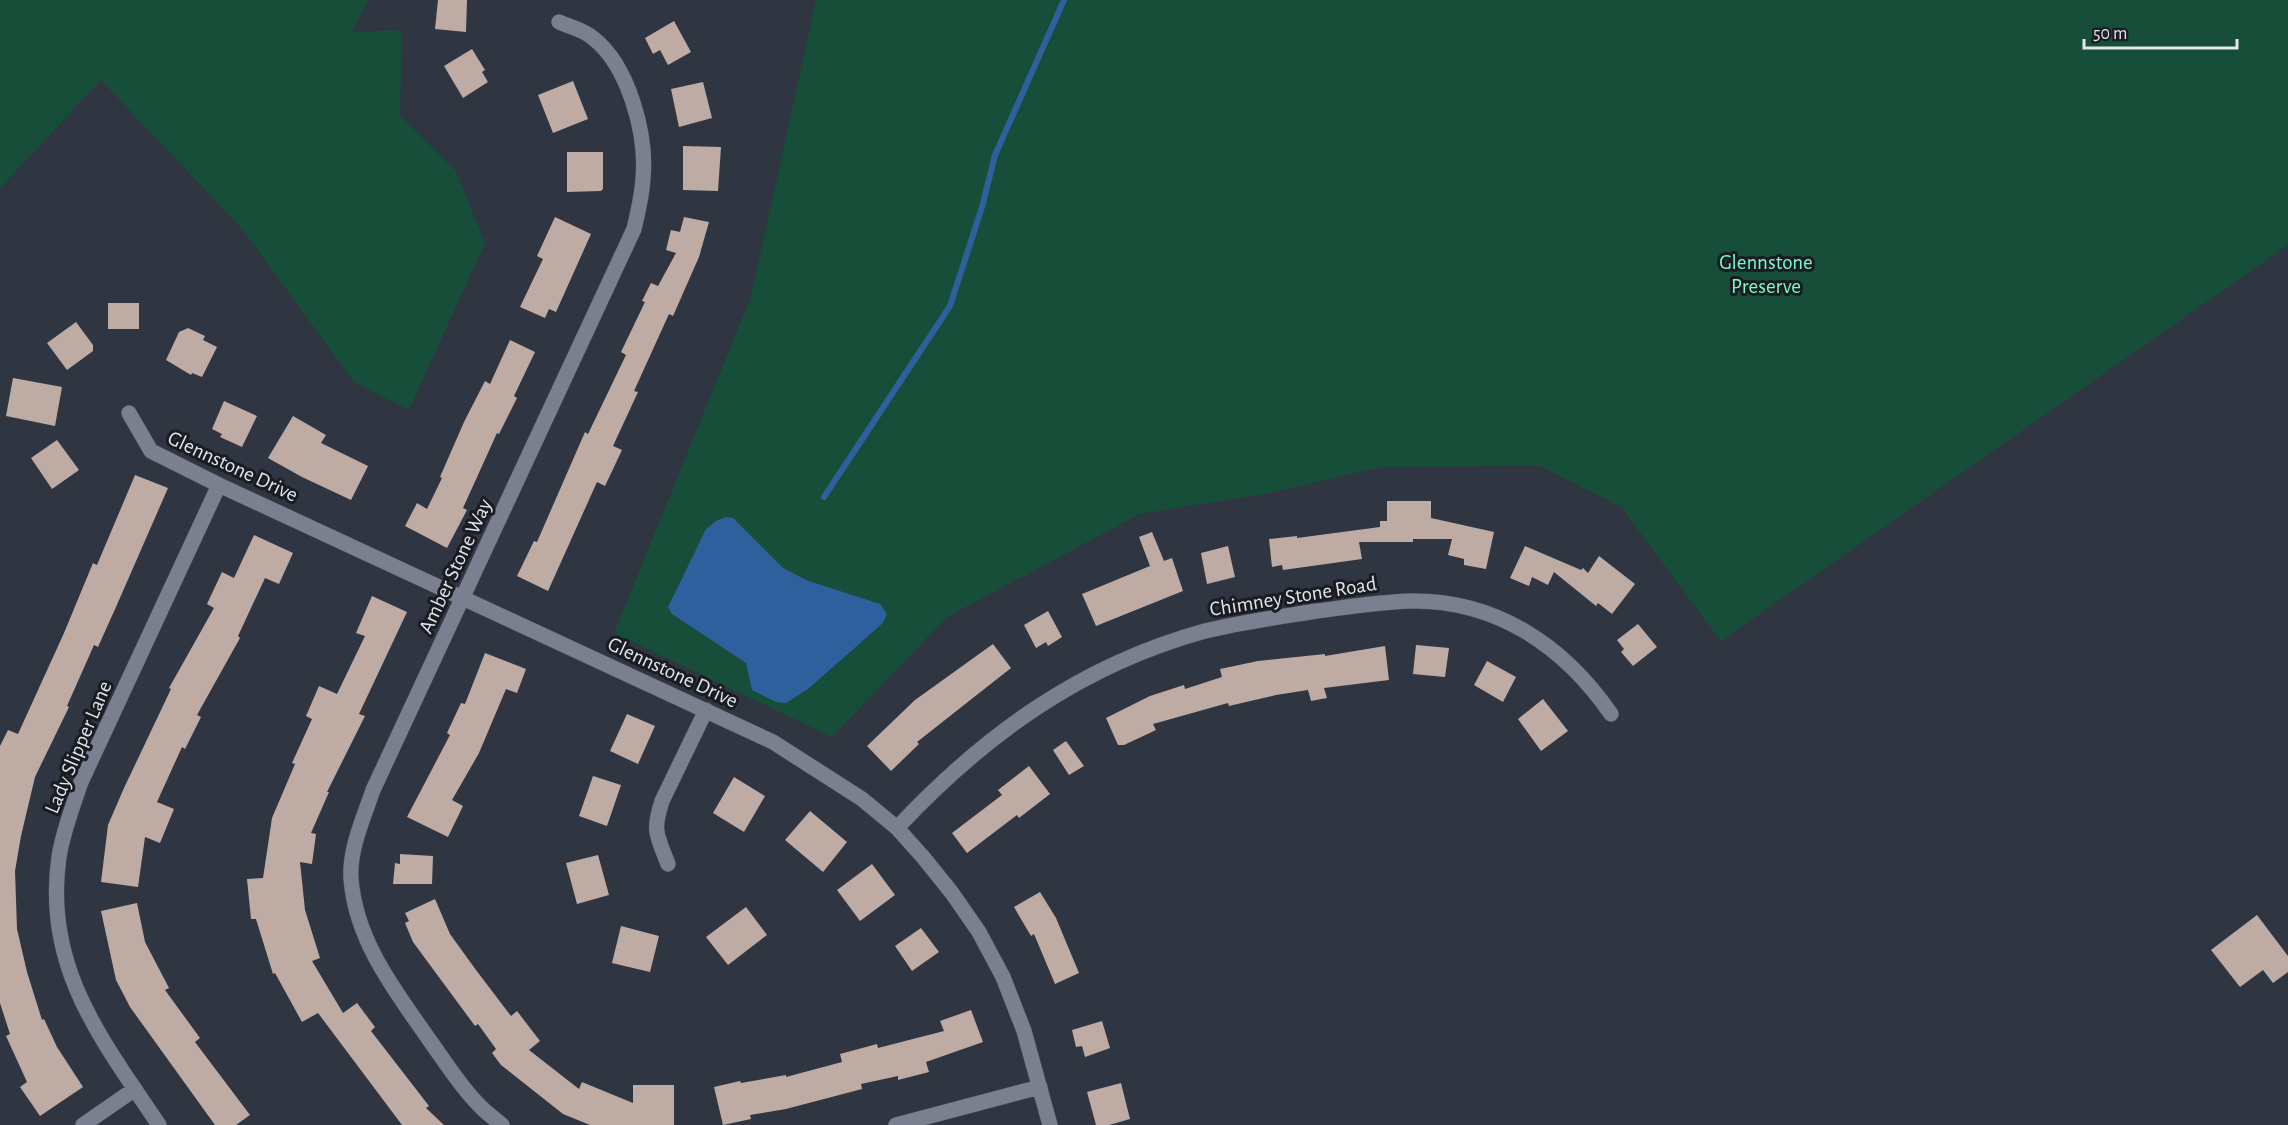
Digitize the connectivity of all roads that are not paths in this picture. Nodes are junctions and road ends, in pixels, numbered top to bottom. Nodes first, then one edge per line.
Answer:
1 (560, 22) dead end
2 (129, 413) dead end
3 (219, 485) junction
4 (464, 597) junction
5 (706, 710) junction
6 (1611, 714) dead end
7 (897, 828) junction
8 (668, 864) dead end
9 (1040, 1087) junction
10 (135, 1089) junction
11 (83, 1125) edge
12 (159, 1125) edge
13 (502, 1125) edge
14 (896, 1125) edge
15 (1050, 1125) edge

1 - 4 street, Amber Stone Way
2 - 3 street, Glennstone Drive
3 - 4 street, Glennstone Drive
3 - 10 street, Lady Slipper Lane
4 - 5 street, Glennstone Drive
4 - 13 street, Amber Stone Way
5 - 7 street, Glennstone Drive
5 - 8 street
6 - 7 street, Chimney Stone Road
7 - 9 street, Glennstone Drive
9 - 14 street
9 - 15 street, Glennstone Drive
10 - 11 street
10 - 12 street, Lady Slipper Lane

